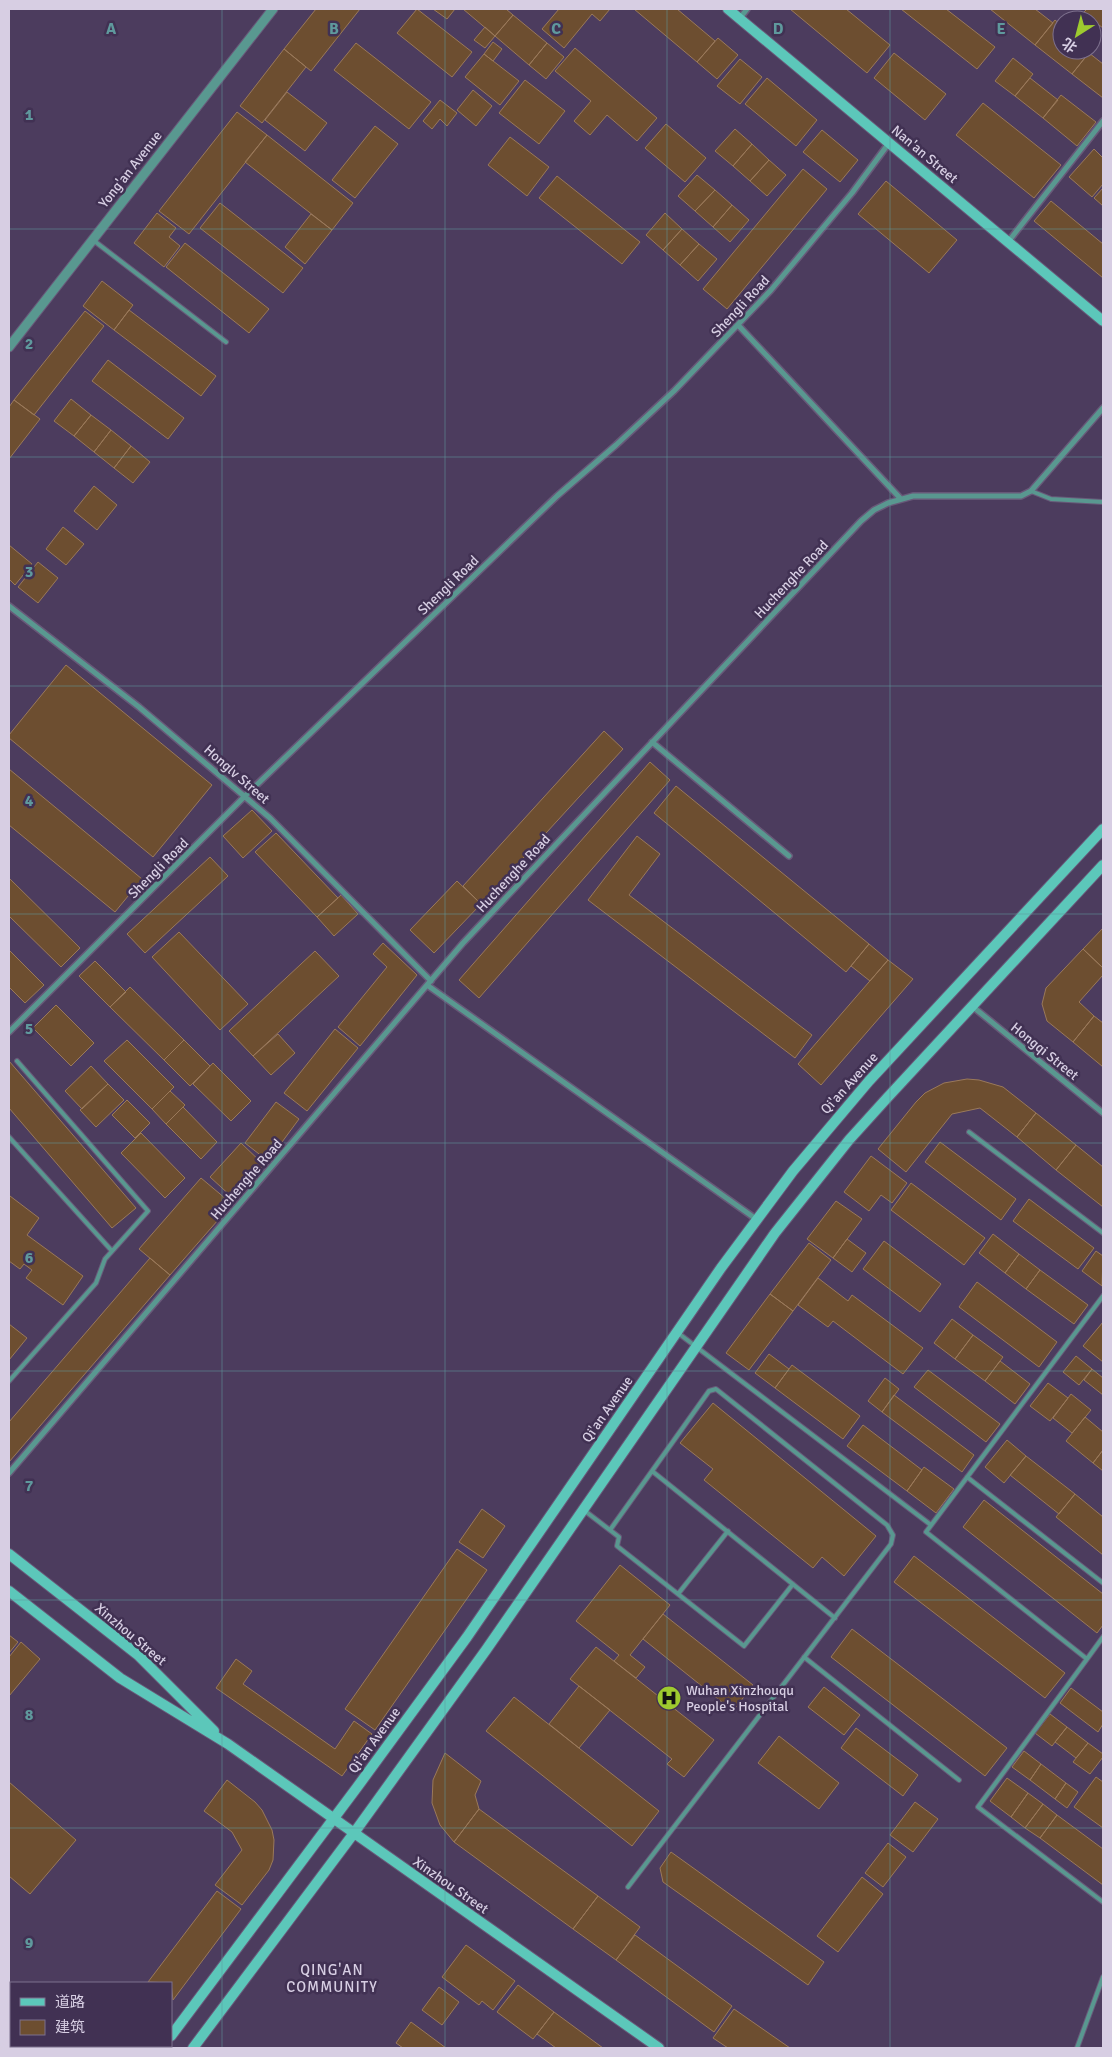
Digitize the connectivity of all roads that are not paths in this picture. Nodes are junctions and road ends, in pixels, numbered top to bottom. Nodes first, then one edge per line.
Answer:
1 (273, 9) edge
2 (728, 9) edge
3 (747, 9) edge
4 (740, 18) junction
5 (1103, 122) edge
6 (889, 143) junction
7 (92, 240) junction
8 (1008, 242) junction
9 (1103, 321) edge
10 (738, 326) junction
11 (226, 342) dead end
12 (9, 346) edge
13 (1103, 408) edge
14 (1031, 490) junction
15 (900, 498) junction
16 (1103, 502) edge
17 (9, 606) edge
18 (652, 742) junction
19 (245, 796) junction
20 (1103, 830) edge
21 (789, 856) dead end
22 (1103, 865) edge
23 (429, 983) junction
24 (972, 1006) junction
25 (9, 1032) edge
26 (17, 1061) dead end
27 (1103, 1113) edge
28 (970, 1132) dead end
29 (9, 1137) edge
30 (756, 1219) junction
31 (1103, 1233) edge
32 (112, 1251) junction
33 (1103, 1296) edge
34 (677, 1332) junction
35 (696, 1347) junction
36 (9, 1381) edge
37 (652, 1471) junction
38 (9, 1473) edge
39 (967, 1477) junction
40 (584, 1510) junction
41 (931, 1525) junction
42 (610, 1530) junction
43 (728, 1531) junction
44 (9, 1554) edge
45 (1103, 1583) edge
46 (794, 1584) junction
47 (9, 1591) edge
48 (678, 1594) junction
49 (835, 1618) junction
50 (1103, 1637) edge
51 (804, 1657) junction
52 (1087, 1659) junction
53 (228, 1744) junction
54 (959, 1780) dead end
55 (334, 1819) junction
56 (354, 1833) junction
57 (628, 1887) dead end
58 (1103, 1902) edge
59 (1103, 1977) edge
60 (172, 2035) edge
61 (193, 2048) edge
62 (659, 2048) edge
63 (1077, 2048) edge

1 - 7 street, Yong'an Avenue
2 - 4 main road, Nan'an Street
3 - 4 street
4 - 6 main road, Nan'an Street
5 - 8 street
6 - 8 main road, Nan'an Street
6 - 10 street, Shengli Road
7 - 11 lane
7 - 12 street, Yong'an Avenue
8 - 9 main road, Nan'an Street
10 - 15 street
10 - 19 street, Shengli Road
13 - 14 street
14 - 15 street, Huchenghe Road
14 - 16 lane
15 - 18 street, Huchenghe Road
17 - 19 street, Honglv Street
18 - 21 street
18 - 23 street, Huchenghe Road
19 - 23 street, Honglv Street
19 - 25 street, Shengli Road
20 - 30 main road, Qi'an Avenue
22 - 24 main road
23 - 30 street, Honglv Street
23 - 38 street, Huchenghe Road
24 - 27 street, Hongqi Street
24 - 35 main road
26 - 32 lane
28 - 31 lane
29 - 32 lane
30 - 34 main road, Qi'an Avenue
32 - 36 lane
33 - 39 lane
34 - 35 lane
34 - 55 main road, Qi'an Avenue
35 - 40 main road
35 - 41 lane
37 - 42 lane
37 - 43 lane
37 - 49 lane
39 - 41 lane
39 - 45 lane
40 - 42 lane
40 - 56 main road
41 - 52 lane
42 - 48 lane
43 - 46 lane
43 - 48 lane
44 - 53 main road, Xinzhou Street
46 - 48 lane
46 - 49 lane
47 - 53 main road, Xinzhou Street
49 - 51 lane
50 - 52 lane
51 - 54 lane
51 - 57 lane
52 - 58 lane
53 - 55 main road, Xinzhou Street
55 - 56 main road, Xinzhou Street
55 - 60 main road, Qi'an Avenue
56 - 61 main road
56 - 62 main road, Xinzhou Street
59 - 63 lane

